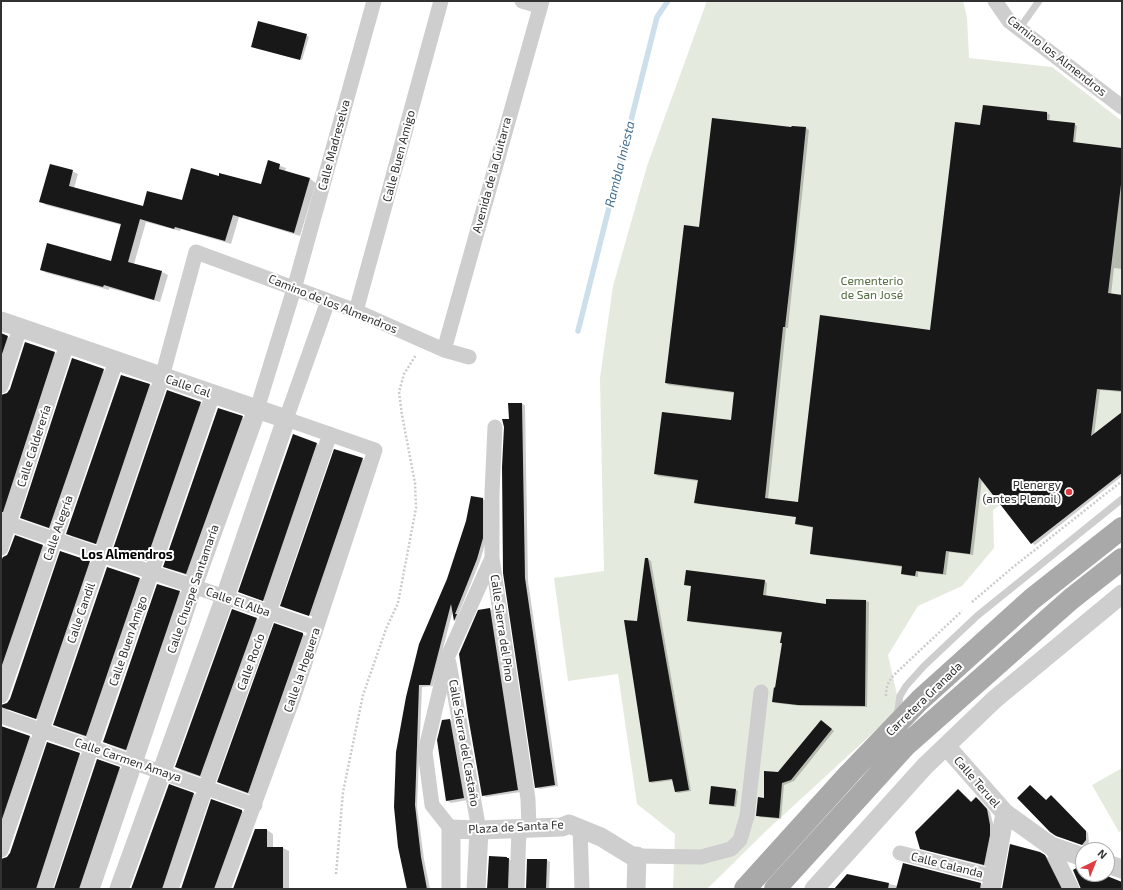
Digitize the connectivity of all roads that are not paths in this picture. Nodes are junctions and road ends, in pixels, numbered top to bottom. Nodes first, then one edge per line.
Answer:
1 (374, 1) edge
2 (441, 1) edge
3 (522, 1) edge
4 (995, 1) edge
5 (1039, 1) edge
6 (540, 4) edge
7 (1019, 29) junction
8 (1122, 107) edge
9 (196, 252) joint
10 (294, 289) junction
11 (328, 300) junction
12 (356, 311) junction
13 (1, 321) edge
14 (20, 328) junction
15 (67, 344) junction
16 (444, 350) junction
17 (469, 357) dead end
18 (116, 361) junction
19 (162, 377) junction
20 (1, 386) edge
21 (213, 394) junction
22 (257, 409) junction
23 (286, 419) junction
24 (495, 427) dead end
25 (330, 434) junction
26 (375, 450) joint
27 (1122, 499) edge
28 (5, 522) edge
29 (1122, 528) edge
30 (54, 539) junction
31 (1, 548) edge
32 (102, 555) junction
33 (492, 558) junction
34 (1122, 559) edge
35 (152, 572) junction
36 (193, 586) junction
37 (1122, 594) edge
38 (225, 597) junction
39 (269, 612) junction
40 (316, 628) junction
41 (448, 656) junction
42 (761, 692) dead end
43 (1, 696) edge
44 (1, 716) edge
45 (896, 726) junction
46 (41, 730) junction
47 (946, 746) junction
48 (91, 748) junction
49 (133, 762) junction
50 (162, 772) junction
51 (206, 788) junction
52 (255, 805) junction
53 (1005, 813) junction
54 (524, 828) junction
55 (580, 828) junction
56 (451, 829) junction
57 (479, 830) junction
58 (1051, 846) junction
59 (1, 850) edge
60 (900, 853) dead end
61 (1075, 854) edge
62 (637, 856) junction
63 (993, 883) edge
64 (45, 889) edge
65 (90, 889) edge
66 (119, 889) edge
67 (171, 889) edge
68 (223, 889) edge
69 (451, 889) edge
70 (476, 889) edge
71 (517, 889) edge
72 (582, 889) edge
73 (636, 889) edge
74 (745, 889) edge
75 (776, 889) edge
76 (814, 889) edge
77 (1072, 889) edge

1 - 10 street, Calle Madreselva
2 - 12 street, Calle Buen Amigo
3 - 6 street
4 - 7 street, Camino los Almendros
5 - 7 lane
6 - 16 street, Avenida de la Guitarra
7 - 8 street, Camino los Almendros
9 - 10 street, Camino de los Almendros
9 - 19 street, Calle Candil
10 - 11 street, Camino de los Almendros
10 - 22 street, Calle Chuspe Santamaría
11 - 12 street, Camino de los Almendros
11 - 23 street
12 - 16 street, Camino de los Almendros
13 - 14 street, Calle Cal
14 - 15 street, Calle Cal
14 - 20 street
15 - 18 street, Calle Cal
15 - 28 street, Calle Calderería
16 - 17 street, Camino de los Almendros
18 - 19 street, Calle Cal
18 - 30 street, Calle Alegría
19 - 21 street, Calle Cal
19 - 32 street, Calle Candil
21 - 22 street, Calle Cal
21 - 35 street, Calle Buen Amigo
22 - 23 street, Calle Cal
22 - 36 street, Calle Chuspe Santamaría
23 - 25 street, Calle Cal
23 - 38 street
24 - 33 street, Calle Sierra del Pino
25 - 26 street, Calle Cal
25 - 39 street, Calle Rocío
26 - 40 street, Calle la Hoguera
27 - 45 lane
28 - 30 street, Calle El Alba
28 - 31 street, Calle Calderería
29 - 45 main road, Carretera Granada
30 - 32 street, Calle El Alba
30 - 43 street, Calle Alegría
32 - 35 street, Calle El Alba
32 - 46 street, Calle Candil
33 - 41 street
33 - 54 street, Calle Sierra del Pino
34 - 75 main road, Carretera Granada
35 - 36 street, Calle El Alba
35 - 48 street, Calle Buen Amigo
36 - 38 street, Calle El Alba
36 - 49 street, Calle Chuspe Santamaría
37 - 47 street
38 - 39 street, Calle El Alba
38 - 50 street
39 - 40 street, Calle El Alba
39 - 51 street, Calle Rocío
40 - 52 street, Calle la Hoguera
41 - 56 street
41 - 57 street, Calle Sierra del Castaño
42 - 62 street
44 - 46 street, Calle Carmen Amaya
45 - 74 main road, Carretera Granada
46 - 48 street, Calle Carmen Amaya
46 - 59 street, Calle Candil
47 - 53 street, Calle Teruel
47 - 76 street
48 - 49 street, Calle Carmen Amaya
48 - 64 street, Calle Buen Amigo
49 - 50 street, Calle Carmen Amaya
49 - 65 street, Calle Chuspe Santamaría
50 - 51 street, Calle Carmen Amaya
50 - 66 street
51 - 52 street, Calle Carmen Amaya
51 - 67 street, Calle Rocío
52 - 68 street, Calle la Hoguera
53 - 58 street
53 - 63 street, Calle Teruel
54 - 55 street, Plaza de Santa Fe
54 - 57 street, Plaza de Santa Fe
54 - 71 street, Calle Sierra del Pino
55 - 62 street
55 - 72 street
56 - 57 street, Plaza de Santa Fe
56 - 69 street
57 - 70 street
58 - 61 street
58 - 77 street
60 - 63 street, Calle Calanda
62 - 73 street

